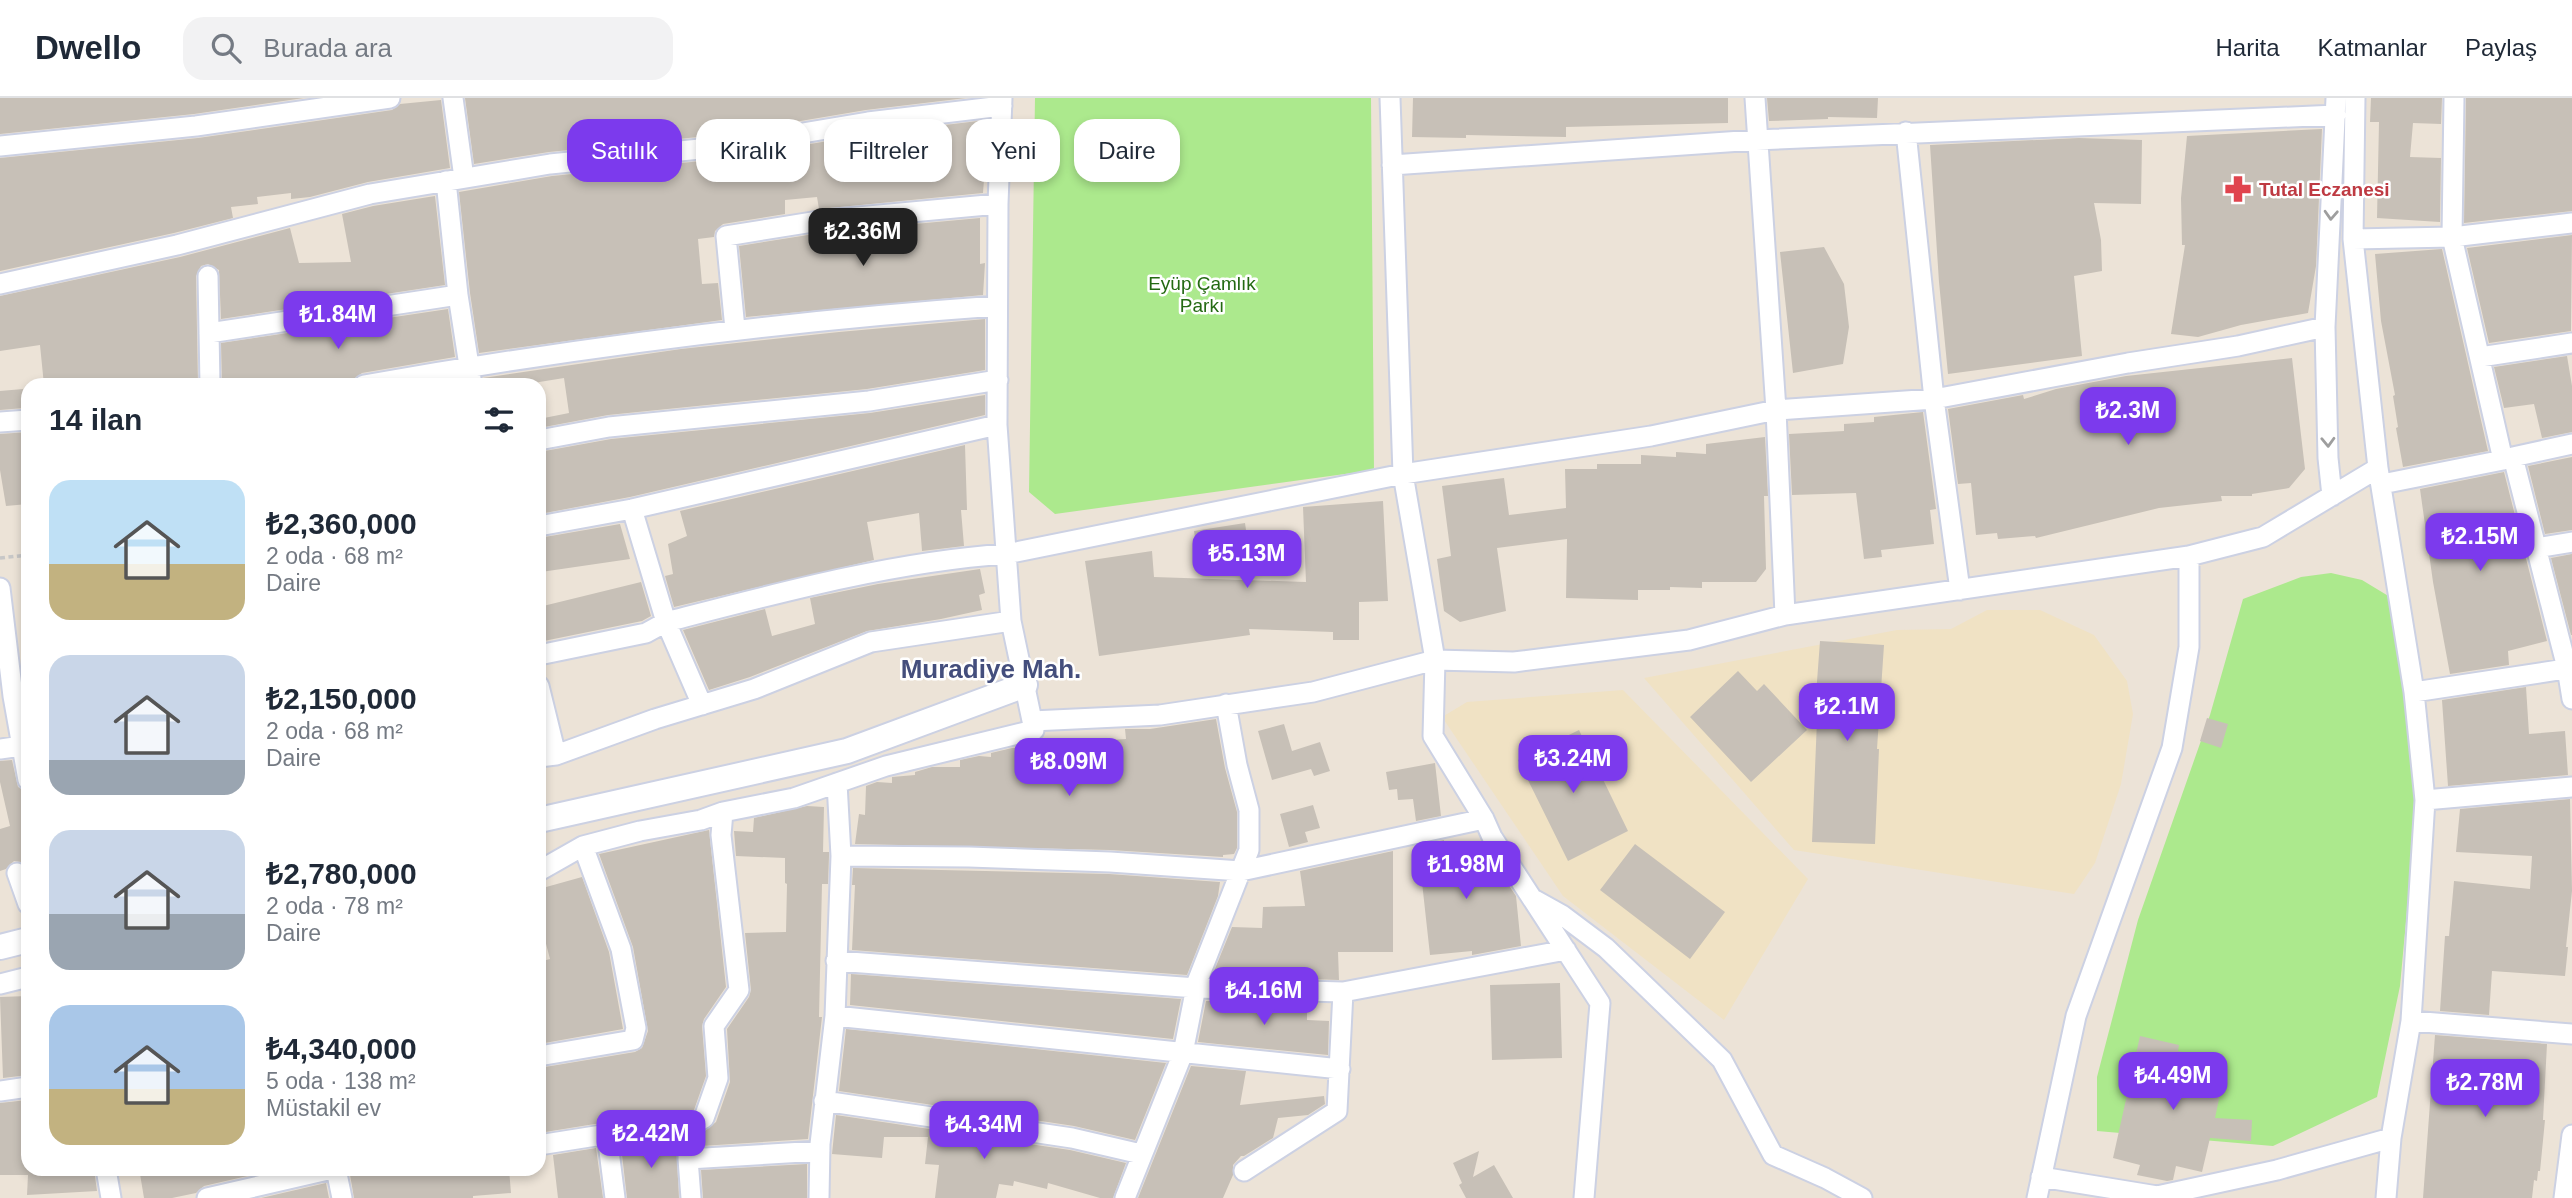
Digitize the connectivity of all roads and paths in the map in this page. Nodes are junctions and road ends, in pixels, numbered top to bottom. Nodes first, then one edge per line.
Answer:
1 (390, 98) edge
2 (453, 98) edge
3 (1390, 98) edge
4 (1755, 98) edge
5 (2355, 98) edge
6 (2454, 98) edge
7 (354, 101) edge
8 (1002, 102) edge
9 (2336, 106) edge
10 (1906, 132) junction
11 (1756, 140) junction
12 (0, 146) edge
13 (1392, 165) junction
14 (455, 180) junction
15 (998, 204) junction
16 (2572, 223) edge
17 (2452, 237) junction
18 (2353, 239) junction
19 (208, 276) dead end
20 (0, 284) edge
21 (458, 295) junction
22 (997, 306) junction
23 (2325, 327) junction
24 (736, 328) junction
25 (209, 333) junction
26 (2572, 343) edge
27 (2480, 357) junction
28 (471, 376) edge
29 (210, 378) edge
30 (447, 378) edge
31 (998, 380) junction
32 (1934, 399) junction
33 (1776, 410) junction
34 (21, 420) edge
35 (0, 422) edge
36 (997, 425) junction
37 (546, 439) edge
38 (2572, 444) edge
39 (2508, 459) junction
40 (1403, 474) junction
41 (2380, 476) junction
42 (2332, 496) junction
43 (632, 509) junction
44 (546, 525) edge
45 (2572, 542) edge
46 (2536, 548) junction
47 (1006, 554) junction
48 (21, 556) edge
49 (2189, 556) junction
50 (0, 558) edge
51 (0, 589) edge
52 (1960, 590) junction
53 (1784, 615) junction
54 (1011, 621) junction
55 (666, 622) junction
56 (3, 647) edge
57 (546, 654) edge
58 (1435, 660) junction
59 (2570, 668) edge
60 (1024, 685) junction
61 (2414, 692) junction
62 (21, 694) edge
63 (2572, 699) edge
64 (1226, 704) junction
65 (702, 705) junction
66 (1032, 721) junction
67 (21, 746) edge
68 (0, 749) edge
69 (547, 756) edge
70 (837, 783) junction
71 (2572, 787) edge
72 (2425, 800) junction
73 (723, 812) junction
74 (546, 818) edge
75 (1484, 819) junction
76 (583, 846) junction
77 (841, 856) junction
78 (546, 867) edge
79 (1241, 871) junction
80 (1532, 898) junction
81 (21, 942) edge
82 (0, 947) edge
83 (1566, 950) junction
84 (836, 961) junction
85 (21, 979) edge
86 (0, 984) edge
87 (1196, 988) junction
88 (1343, 992) junction
89 (835, 1016) junction
90 (2411, 1021) junction
91 (2572, 1034) edge
92 (1183, 1053) junction
93 (546, 1055) edge
94 (1340, 1069) junction
95 (21, 1088) edge
96 (0, 1091) edge
97 (824, 1101) junction
98 (689, 1127) junction
99 (602, 1135) junction
100 (2572, 1135) edge
101 (2391, 1138) junction
102 (546, 1144) edge
103 (820, 1151) junction
104 (1142, 1154) junction
105 (688, 1158) junction
106 (1244, 1171) dead end
107 (107, 1176) edge
108 (303, 1176) edge
109 (336, 1176) edge
110 (2041, 1177) junction
111 (111, 1198) edge
112 (207, 1198) edge
113 (342, 1198) edge
114 (615, 1198) edge
115 (691, 1198) edge
116 (819, 1198) edge
117 (1125, 1198) edge
118 (1584, 1198) edge
119 (1862, 1198) edge
120 (2037, 1198) edge
121 (2386, 1198) edge
122 (2564, 1198) edge

1 - 7 street
2 - 14 street
3 - 13 street
4 - 11 street
5 - 18 street
6 - 17 street
7 - 12 street
8 - 14 street
8 - 15 street
9 - 10 street
9 -> 23 street
10 - 11 street
10 - 32 street
11 - 13 street
11 - 33 street
13 - 40 street
14 - 20 street
14 - 21 street
15 - 22 street
15 - 24 street
16 - 17 street
17 - 18 street
17 - 27 street
18 - 41 street
19 - 25 street
21 - 25 street
21 - 28 street
22 - 24 street
22 - 31 street
23 - 32 street
23 -> 42 street
24 - 28 street
25 - 29 street
26 - 27 street
27 - 39 street
28 - 30 street
31 - 36 street
31 - 37 street
32 - 33 street
32 - 52 street
33 - 40 street
33 - 53 street
34 - 35 street
36 - 43 street
36 - 47 street
38 - 39 street
39 - 41 street
39 - 46 street
40 - 47 street
40 - 58 street
41 - 42 street
41 - 61 street
42 - 49 street
43 - 44 street
43 - 55 street
45 - 46 street
46 - 59 street
47 - 54 street
47 - 55 street
48 - 50 path
49 - 52 street
49 - 110 street
51 - 56 street
52 - 53 street
53 - 58 street
54 - 60 street
54 - 65 street
55 - 57 street
55 - 65 street
56 - 62 street
58 - 64 street
58 - 75 street
59 - 61 street
59 - 63 street
60 - 66 street
60 - 74 street
61 - 72 street
64 - 66 street
64 - 79 street
65 - 69 street
66 - 70 street
67 - 68 street
70 - 73 street
70 - 77 street
71 - 72 street
72 - 90 street
73 - 76 street
73 - 98 street
75 - 79 street
75 - 80 street
76 - 78 street
76 - 93 street
77 - 79 street
77 - 84 street
79 - 87 street
80 - 83 street
80 - 119 street
81 - 82 street
83 - 88 street
83 - 118 street
84 - 87 street
84 - 89 street
85 - 86 street
87 - 88 street
87 - 92 street
88 - 94 street
89 - 92 street
89 - 97 street
90 - 91 street
90 - 101 street
92 - 94 street
92 - 104 street
94 - 106 street
95 - 96 street
97 - 103 street
97 - 104 street
98 - 99 street
98 - 105 street
99 - 102 street
99 - 114 street
100 - 122 street
101 - 110 street
101 - 121 street
103 - 105 street
103 - 116 street
104 - 117 street
105 - 115 street
107 - 111 street
108 - 112 street
109 - 113 street
110 - 120 street

